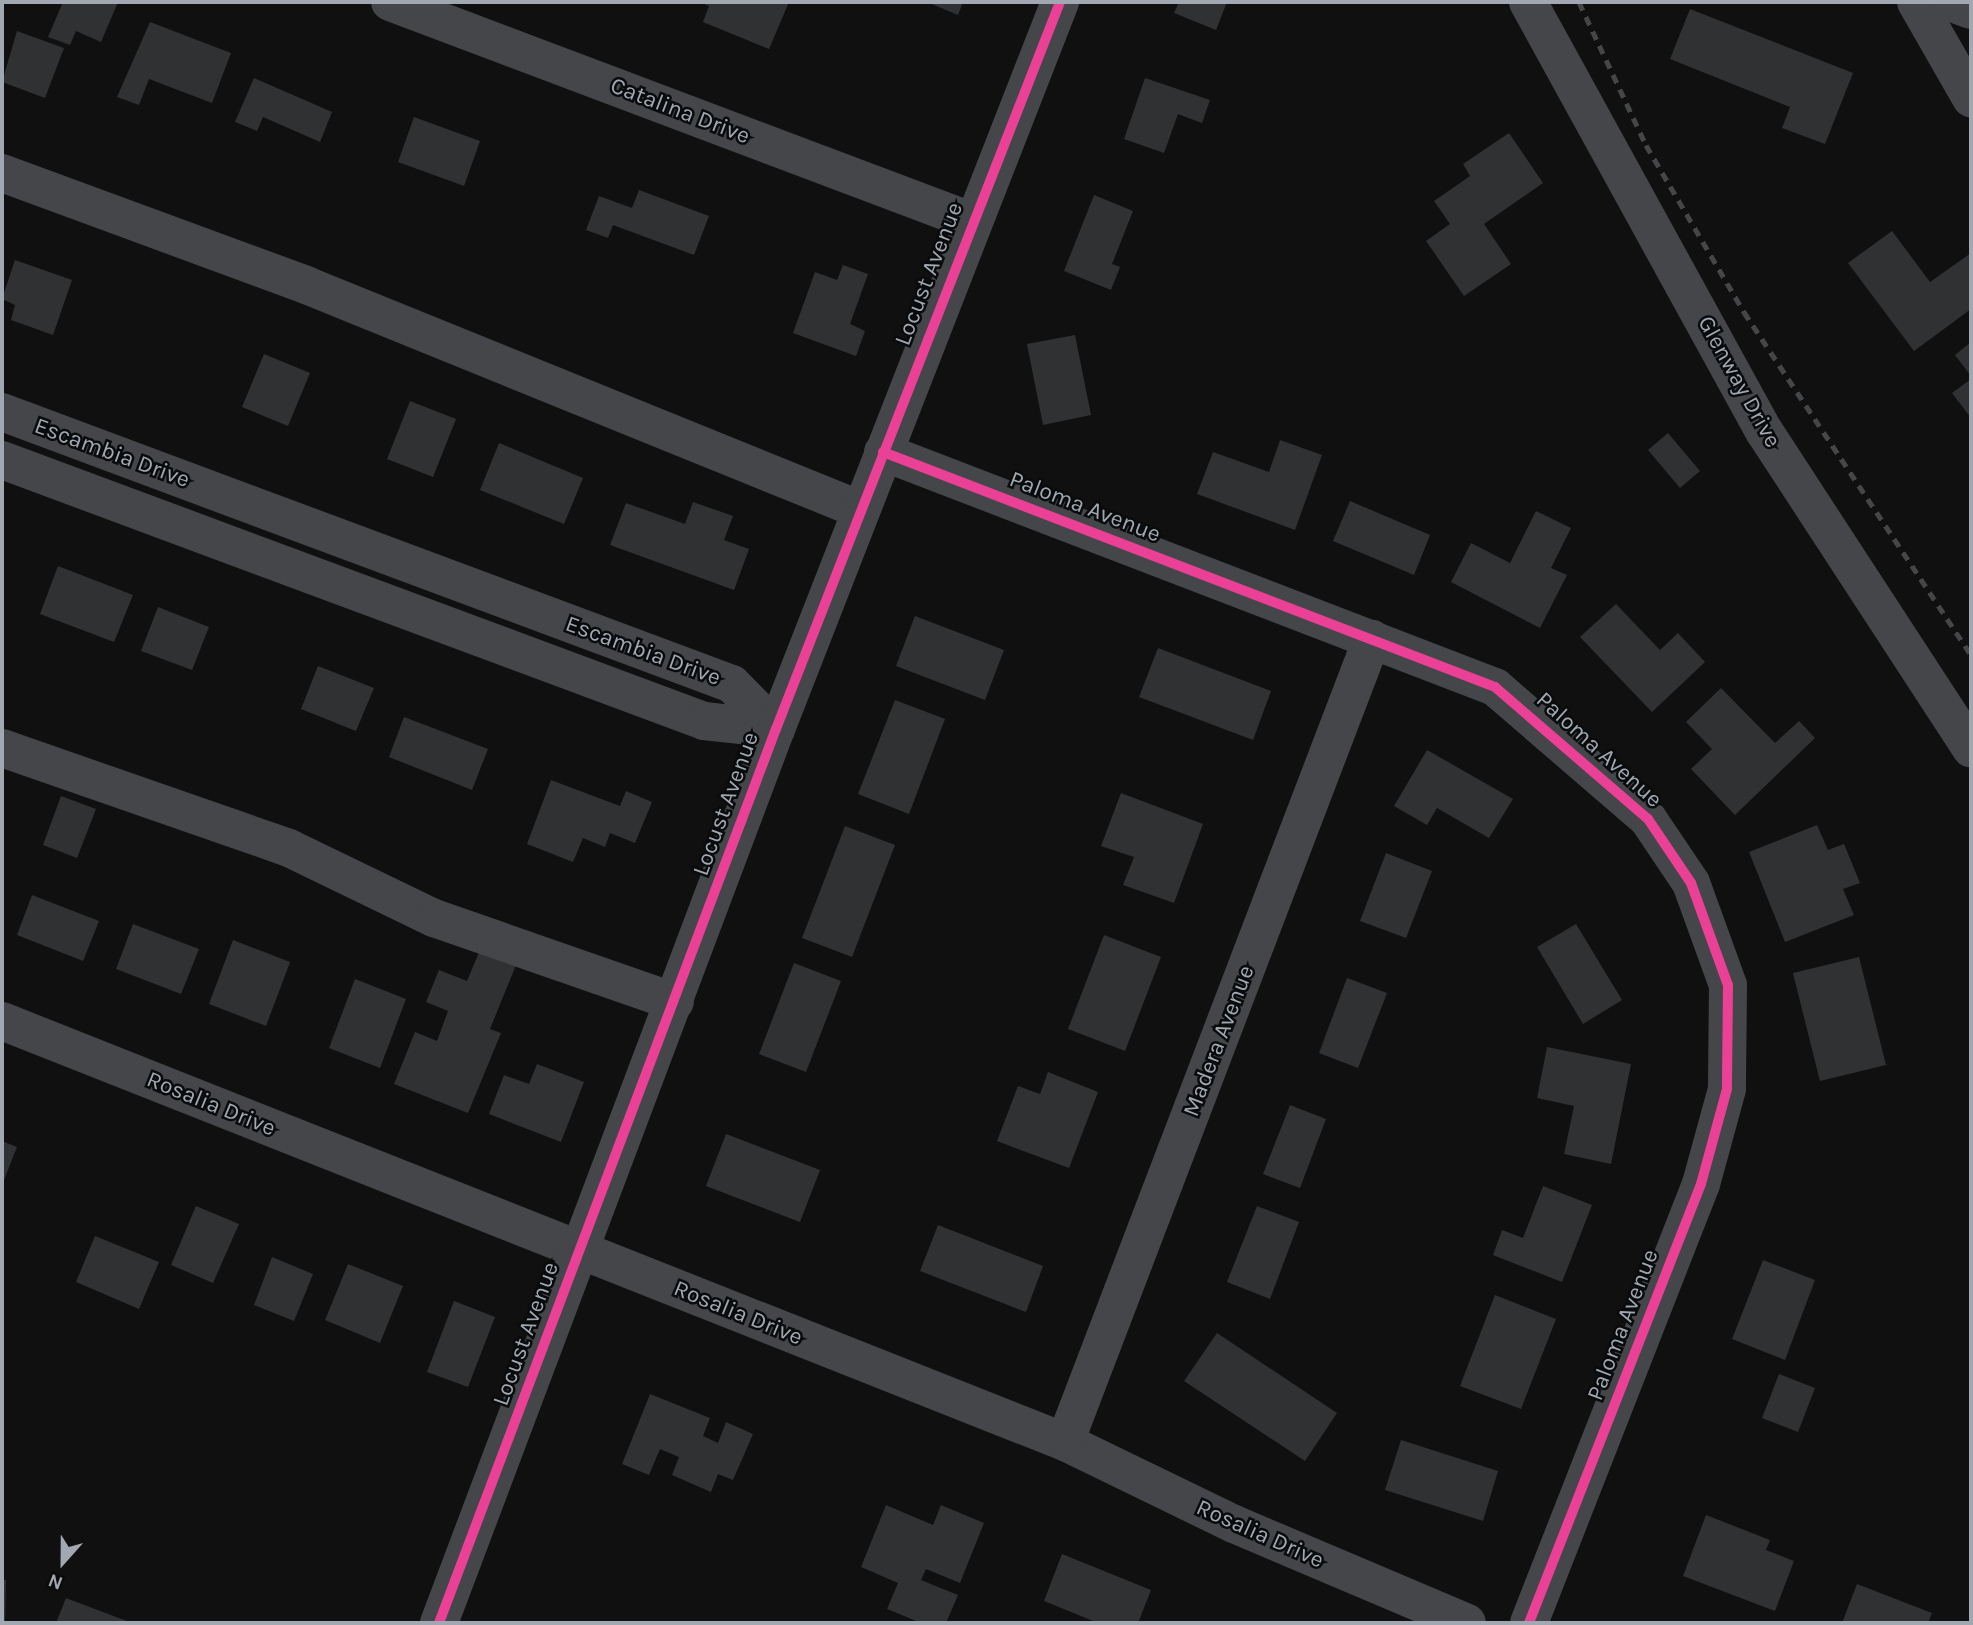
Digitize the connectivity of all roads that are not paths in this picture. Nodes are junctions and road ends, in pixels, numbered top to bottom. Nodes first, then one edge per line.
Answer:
1 (390, 2) edge
2 (1060, 2) edge
3 (1528, 2) edge
4 (1916, 2) edge
5 (1949, 2) edge
6 (1971, 10) edge
7 (1971, 98) edge
8 (2, 173) edge
9 (971, 221) junction
10 (2, 412) edge
11 (884, 452) junction
12 (2, 460) edge
13 (861, 510) junction
14 (1372, 639) junction
15 (776, 729) junction
16 (2, 748) edge
17 (1971, 748) edge
18 (675, 1002) junction
19 (2, 1021) edge
20 (579, 1251) junction
21 (1065, 1443) junction
22 (439, 1623) edge
23 (1467, 1623) edge
24 (1529, 1623) edge

1 - 9 street, Catalina Drive
2 - 9 street, Locust Avenue
3 - 17 street, Glenway Drive
4 - 7 street
5 - 6 street
8 - 13 street
9 - 11 street, Locust Avenue
10 - 15 street, Escambia Drive
11 - 13 street, Locust Avenue
11 - 14 street, Paloma Avenue
12 - 15 street, Escambia Drive
13 - 15 street, Locust Avenue
14 - 21 street, Madera Avenue
14 - 24 street, Paloma Avenue
15 - 18 street, Locust Avenue
16 - 18 street
18 - 20 street, Locust Avenue
19 - 20 street, Rosalia Drive
20 - 21 street, Rosalia Drive
20 - 22 street, Locust Avenue
21 - 23 street, Rosalia Drive

